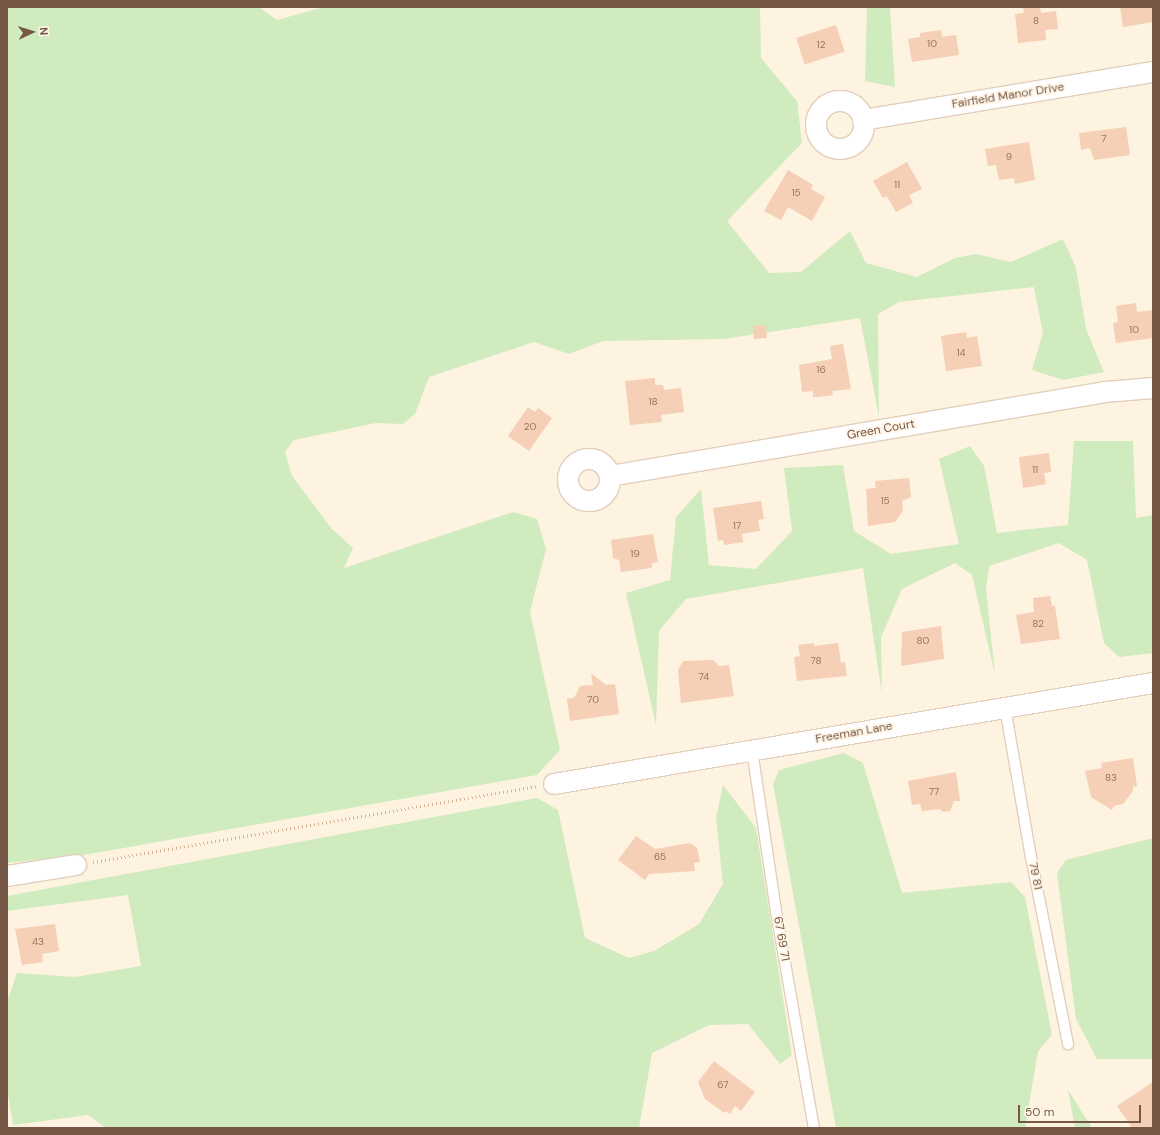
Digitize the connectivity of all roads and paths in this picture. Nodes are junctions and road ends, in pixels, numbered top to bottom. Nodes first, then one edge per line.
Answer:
1 (1153, 72) edge
2 (863, 120) dead end
3 (1153, 388) edge
4 (610, 476) dead end
5 (1153, 683) edge
6 (1005, 707) junction
7 (752, 750) junction
8 (554, 784) joint
9 (76, 865) joint
10 (7, 876) edge
11 (1068, 1044) dead end
12 (814, 1128) edge

1 - 2 street, Fairfield Manor Drive
3 - 4 street, Green Court
5 - 6 street, Freeman Lane
6 - 7 street, Freeman Lane
6 - 11 lane, 79 81
7 - 8 street, Freeman Lane
7 - 12 lane, 67 69 71
8 - 9 path
9 - 10 street

